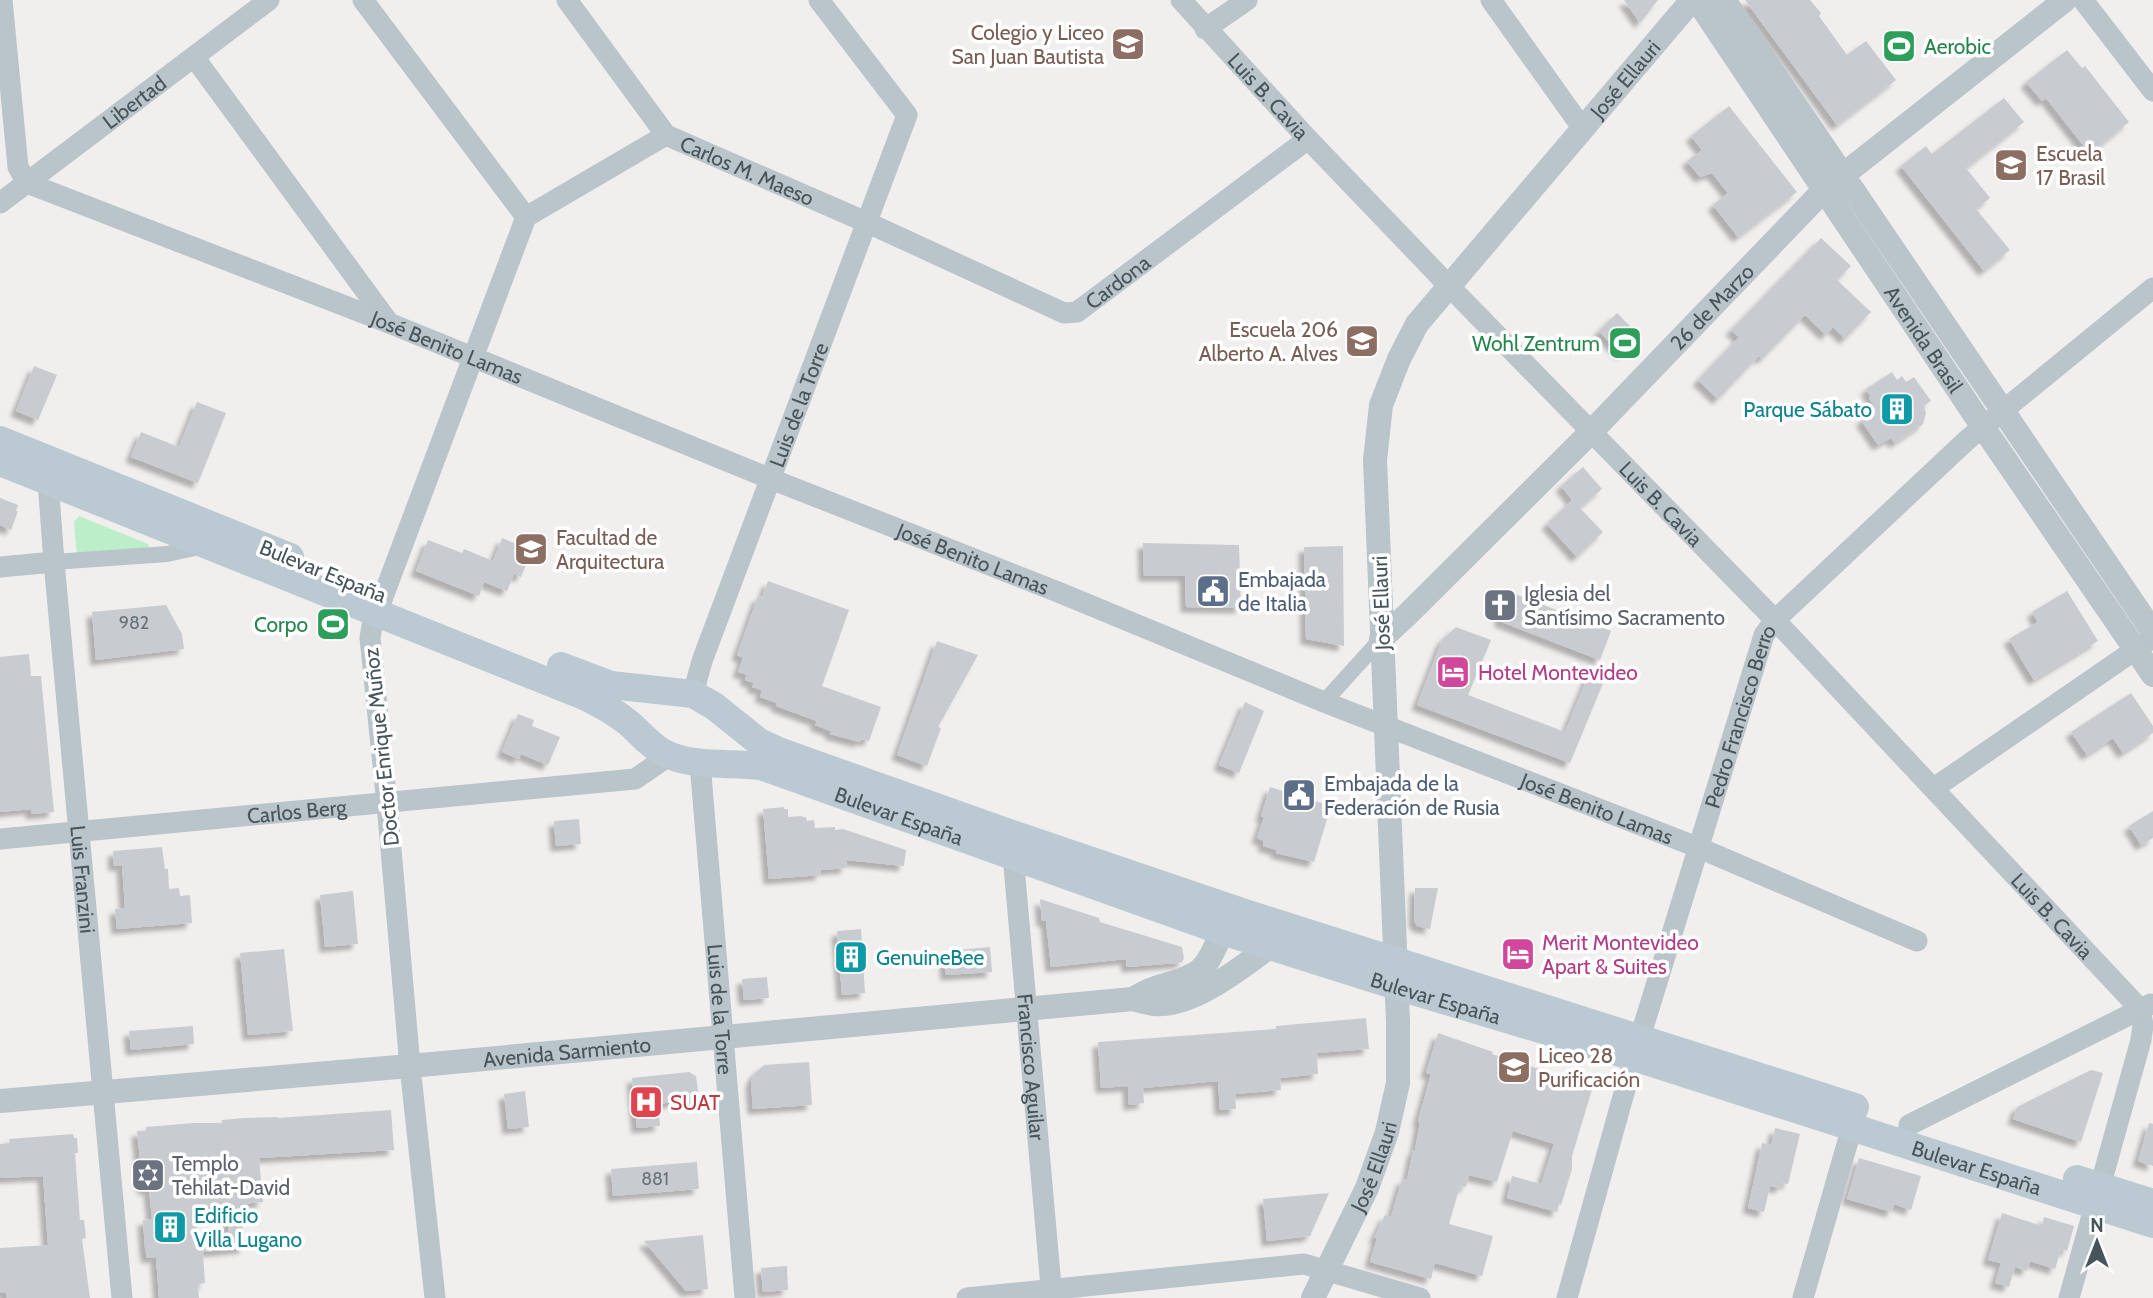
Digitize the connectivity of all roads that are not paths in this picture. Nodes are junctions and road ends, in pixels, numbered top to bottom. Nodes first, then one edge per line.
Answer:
1 (269, 0) edge
2 (363, 0) edge
3 (567, 0) edge
4 (819, 0) edge
5 (1181, 0) edge
6 (1247, 0) edge
7 (1491, 0) edge
8 (1694, 0) edge
9 (1724, 0) edge
10 (2065, 0) edge
11 (2082, 0) edge
12 (2, 15) edge
13 (1205, 29) junction
14 (194, 57) junction
15 (2153, 92) edge
16 (1583, 129) junction
17 (666, 135) junction
18 (1308, 139) junction
19 (1844, 174) junction
20 (27, 183) junction
21 (1825, 190) junction
22 (0, 203) edge
23 (526, 218) junction
24 (866, 222) junction
25 (1449, 286) junction
26 (2153, 288) edge
27 (389, 323) junction
28 (474, 358) junction
29 (2003, 411) junction
30 (1983, 427) junction
31 (1592, 431) junction
32 (0, 440) edge
33 (0, 462) edge
34 (52, 472) junction
35 (771, 480) junction
36 (206, 545) junction
37 (54, 562) junction
38 (0, 567) edge
39 (379, 603) junction
40 (1775, 620) junction
41 (2153, 632) edge
42 (1381, 639) junction
43 (2144, 644) edge
44 (2153, 675) edge
45 (648, 690) junction
46 (693, 694) junction
47 (1324, 702) junction
48 (734, 723) junction
49 (1385, 725) junction
50 (636, 729) junction
51 (670, 755) junction
52 (711, 763) junction
53 (1934, 788) junction
54 (387, 804) junction
55 (80, 832) junction
56 (0, 839) edge
57 (1016, 846) junction
58 (1697, 847) junction
59 (1245, 913) junction
60 (1222, 931) junction
61 (1917, 941) dead end
62 (1272, 945) junction
63 (1396, 973) junction
64 (1133, 999) junction
65 (2147, 1006) edge
66 (1025, 1008) junction
67 (723, 1037) junction
68 (1637, 1047) junction
69 (410, 1066) junction
70 (103, 1092) junction
71 (0, 1101) edge
72 (1855, 1117) junction
73 (1909, 1125) junction
74 (2098, 1196) junction
75 (2153, 1203) edge
76 (2153, 1224) edge
77 (1325, 1271) junction
78 (1052, 1294) edge
79 (122, 1298) edge
80 (435, 1298) edge
81 (745, 1298) edge
82 (967, 1298) edge
83 (1312, 1298) edge
84 (1420, 1298) edge
85 (1567, 1298) edge
86 (1803, 1298) edge
87 (2069, 1298) edge

1 - 14 street, Libertad
2 - 23 street
3 - 17 street, Carlos M. Maeso
4 - 24 street, Luis de la Torre
5 - 13 street, Luis B. Cavia
6 - 13 street
7 - 16 street
8 - 16 street, José Ellauri
8 - 21 street, Avenida Brasil
9 - 19 street, Avenida Brasil
10 - 19 street, 26 de Marzo
11 - 15 street
12 - 20 street
13 - 18 street, Luis B. Cavia
14 - 20 street, Libertad
14 - 27 street
16 - 25 street, José Ellauri
17 - 23 street
17 - 24 street, Carlos M. Maeso
18 - 24 street, Cardona
18 - 25 street, Luis B. Cavia
19 - 21 street, 26 de Marzo
19 - 29 street, Avenida Brasil
20 - 22 street, Libertad
20 - 27 street, José Benito Lamas
21 - 30 street, Avenida Brasil
21 - 31 street, 26 de Marzo
23 - 28 street, Doctor Enrique Muñoz
24 - 35 street, Luis de la Torre
25 - 31 street, Luis B. Cavia
25 - 42 street, José Ellauri
26 - 29 street, Pedro Francisco Berro
27 - 28 street, José Benito Lamas
28 - 35 street, José Benito Lamas
28 - 39 street, Doctor Enrique Muñoz
29 - 30 street, Pedro Francisco Berro
29 - 41 street, Avenida Brasil
30 - 40 street, Pedro Francisco Berro
30 - 43 street, Avenida Brasil
31 - 40 street, Luis B. Cavia
31 - 42 street, 26 de Marzo
32 - 34 main road, Bulevar España
33 - 34 main road, Bulevar España
34 - 36 main road, Bulevar España
34 - 37 street, Luis Franzini
34 - 39 main road, Bulevar España
35 - 46 street, Luis de la Torre
35 - 47 street, José Benito Lamas
36 - 37 street
36 - 39 main road, Bulevar España
37 - 38 street
37 - 55 street, Luis Franzini
39 - 45 main road, Bulevar España
39 - 50 main road, Bulevar España
39 - 54 street, Doctor Enrique Muñoz
40 - 53 street, Luis B. Cavia
40 - 58 street, Pedro Francisco Berro
42 - 47 street
42 - 49 street, José Ellauri
43 - 44 street, Avenida Brasil
43 - 53 street
45 - 46 main road, Bulevar España
45 - 50 main road
46 - 48 main road, Bulevar España
47 - 49 street, José Benito Lamas
48 - 52 main road
48 - 57 main road, Bulevar España
49 - 58 street, José Benito Lamas
49 - 63 street, José Ellauri
50 - 51 main road, Bulevar España
51 - 52 main road, Bulevar España
51 - 54 street, Carlos Berg
52 - 57 main road, Bulevar España
52 - 67 street, Luis de la Torre
53 - 65 street, Luis B. Cavia
54 - 55 street, Carlos Berg
54 - 69 street, Doctor Enrique Muñoz
55 - 56 street, Carlos Berg
55 - 70 street, Luis Franzini
57 - 59 main road, Bulevar España
57 - 60 main road, Bulevar España
57 - 66 street, Francisco Aguilar
58 - 61 street, José Benito Lamas
58 - 68 street, Pedro Francisco Berro
59 - 60 street, Avenida Sarmiento
59 - 63 main road, Bulevar España
60 - 62 main road, Bulevar España
60 - 64 street, Avenida Sarmiento
62 - 63 main road, Bulevar España
62 - 64 street, Avenida Sarmiento
63 - 68 main road, Bulevar España
63 - 77 street, José Ellauri
64 - 66 street, Avenida Sarmiento
65 - 73 street
65 - 74 street
66 - 67 street, Avenida Sarmiento
66 - 78 street, Francisco Aguilar
67 - 69 street, Avenida Sarmiento
67 - 81 street, Luis de la Torre
68 - 72 main road, Bulevar España
68 - 85 street, Pedro Francisco Berro
69 - 70 street, Avenida Sarmiento
69 - 80 street, Doctor Enrique Muñoz
70 - 71 street, Avenida Sarmiento
70 - 79 street, Luis Franzini
72 - 73 main road, Bulevar España
72 - 74 main road, Bulevar España
72 - 86 street
73 - 74 main road, Bulevar España
74 - 75 main road, Bulevar España
74 - 76 main road, Bulevar España
74 - 87 street
77 - 78 street
77 - 83 street, José Ellauri
77 - 84 street
78 - 82 street

